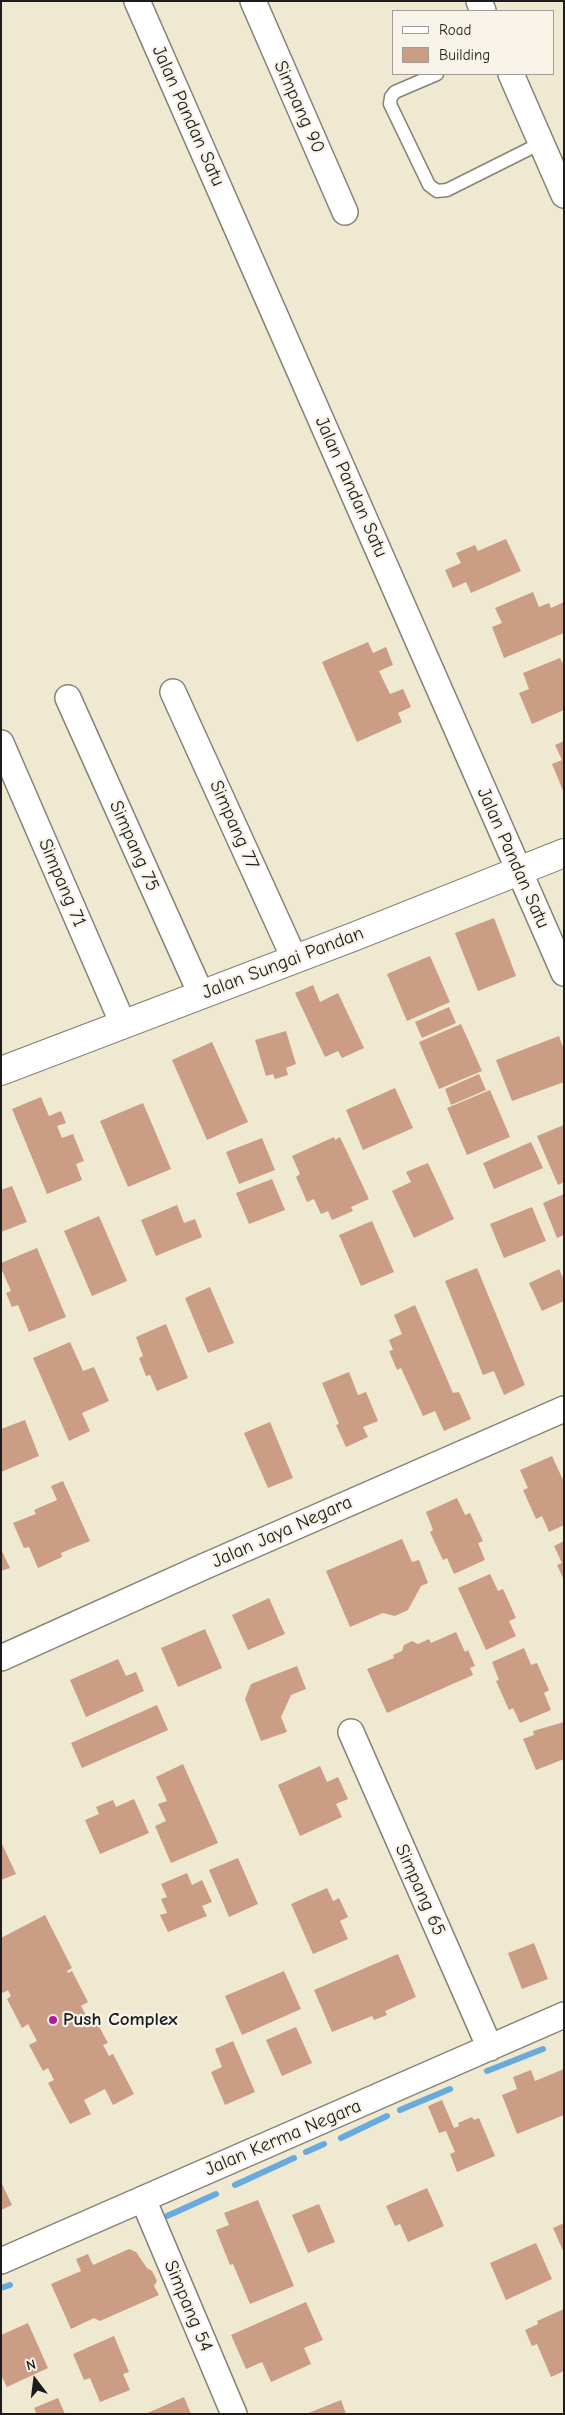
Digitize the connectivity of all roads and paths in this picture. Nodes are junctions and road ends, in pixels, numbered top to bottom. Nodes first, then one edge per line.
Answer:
1 (138, 1) edge
2 (253, 1) edge
3 (435, 75) edge
4 (511, 75) edge
5 (541, 143) junction
6 (564, 195) edge
7 (346, 212) dead end
8 (173, 692) dead end
9 (68, 698) dead end
10 (1, 743) edge
11 (564, 853) edge
12 (520, 870) junction
13 (294, 958) junction
14 (564, 973) edge
15 (201, 994) junction
16 (123, 1024) junction
17 (1, 1071) edge
18 (564, 1409) edge
19 (1, 1658) edge
20 (351, 1732) dead end
21 (564, 2015) edge
22 (490, 2048) junction
23 (143, 2199) junction
24 (1, 2260) edge
25 (234, 2414) edge

1 - 12 street, Jalan Pandan Satu
2 - 7 street, Simpang 90
3 - 5 lane
4 - 5 street
5 - 6 street
8 - 13 street, Simpang 77
9 - 15 street, Simpang 75
10 - 16 street, Simpang 71
11 - 12 street, Jalan Sungai Pandan
12 - 13 street, Jalan Sungai Pandan
12 - 14 street, Jalan Pandan Satu
13 - 15 street, Jalan Sungai Pandan
15 - 16 street, Jalan Sungai Pandan
16 - 17 street, Jalan Sungai Pandan
18 - 19 street, Jalan Jaya Negara
20 - 22 street, Simpang 65
21 - 22 street, Jalan Kerma Negara
22 - 23 street, Jalan Kerma Negara
23 - 24 street, Jalan Kerma Negara
23 - 25 street, Simpang 54

